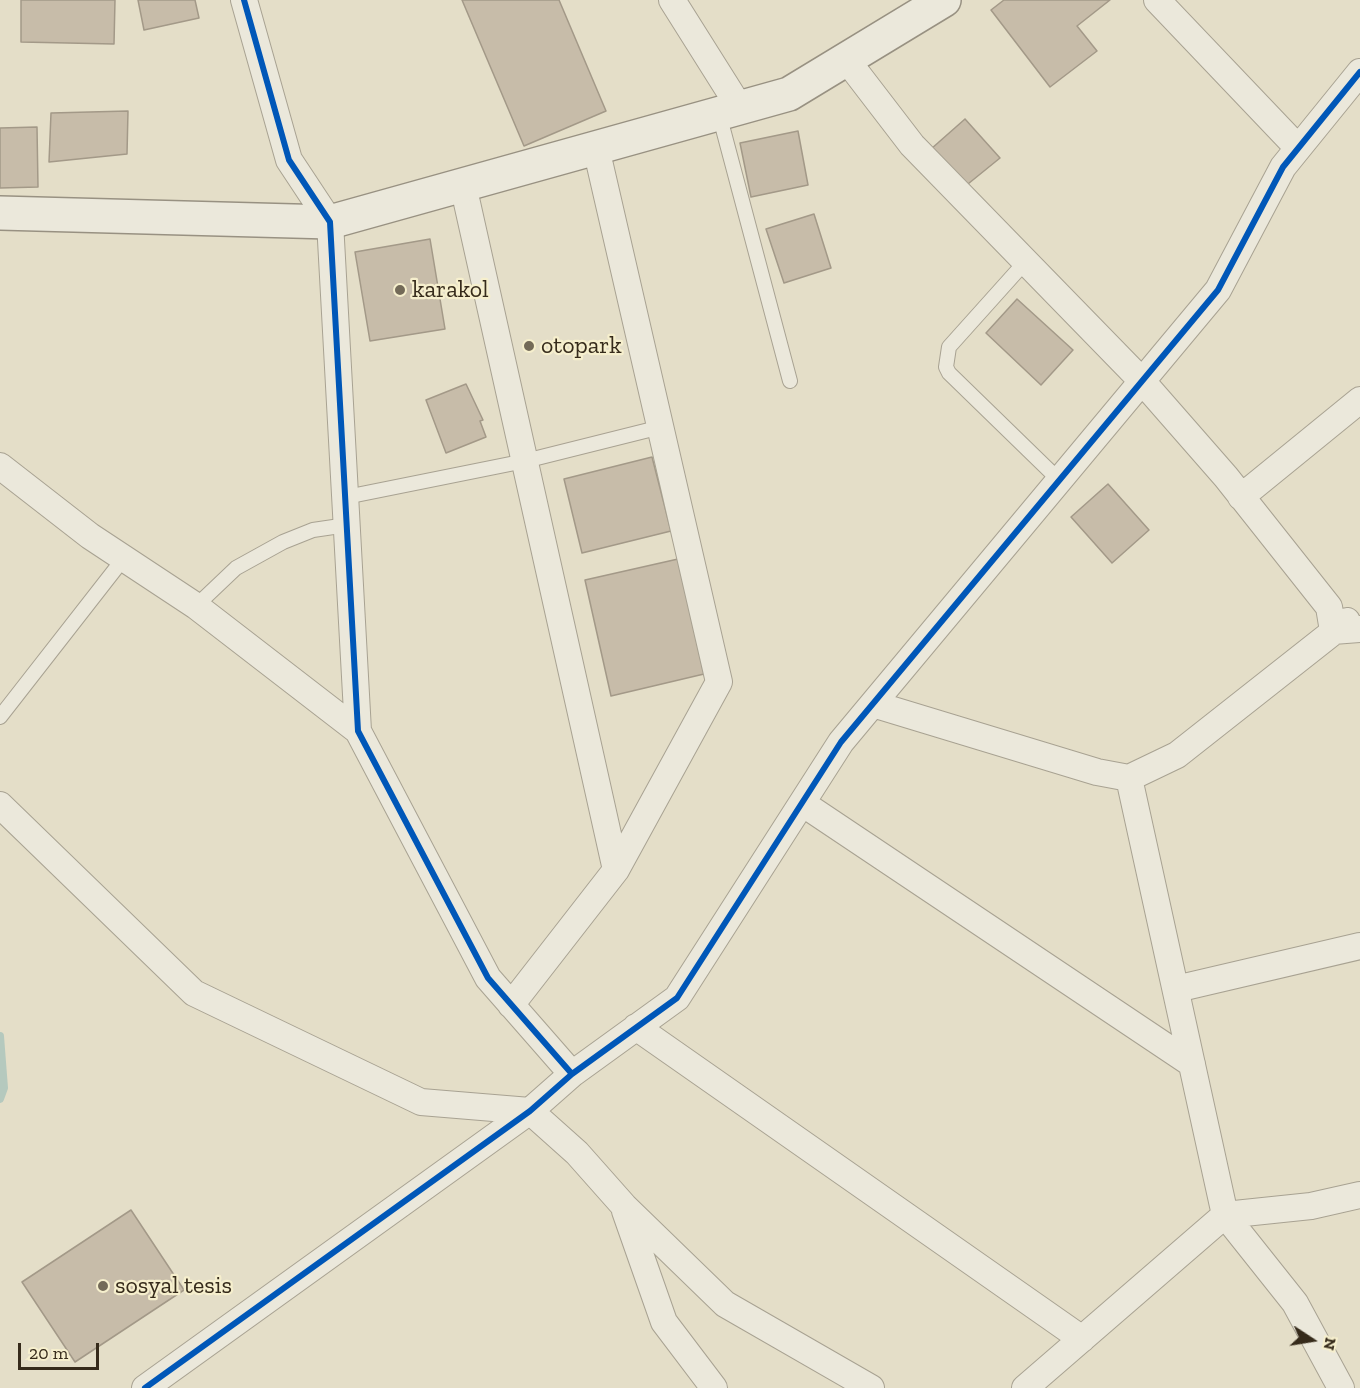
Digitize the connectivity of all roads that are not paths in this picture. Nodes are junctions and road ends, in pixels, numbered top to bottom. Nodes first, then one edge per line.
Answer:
1 (244, 0) edge
2 (672, 0) edge
3 (944, 0) edge
4 (1157, 0) edge
5 (846, 59) junction
6 (1360, 72) edge
7 (730, 111) junction
8 (596, 148) junction
9 (1299, 148) junction
10 (463, 185) junction
11 (0, 213) edge
12 (330, 222) junction
13 (1027, 260) junction
14 (790, 381) dead end
15 (1142, 381) junction
16 (1360, 400) edge
17 (661, 427) junction
18 (525, 462) junction
19 (0, 466) edge
20 (1059, 480) junction
21 (346, 497) junction
22 (1241, 497) junction
23 (347, 525) junction
24 (124, 558) junction
25 (196, 606) junction
26 (1360, 612) edge
27 (1360, 629) edge
28 (1333, 631) junction
29 (873, 704) junction
30 (0, 717) edge
31 (358, 731) junction
32 (1129, 778) junction
33 (802, 803) junction
34 (0, 805) edge
35 (616, 870) junction
36 (1360, 946) edge
37 (1176, 989) junction
38 (511, 1005) junction
39 (636, 1027) junction
40 (1192, 1064) junction
41 (572, 1074) junction
42 (530, 1111) junction
43 (1360, 1195) edge
44 (624, 1206) junction
45 (1225, 1215) junction
46 (1082, 1339) junction
47 (146, 1388) edge
48 (714, 1388) edge
49 (872, 1388) edge
50 (1025, 1388) edge
51 (1341, 1388) edge

1 - 12 street
2 - 7 street
3 - 5 street
4 - 9 street
5 - 7 street
5 - 13 street
6 - 9 street
7 - 8 street
7 - 14 lane
8 - 10 street
8 - 17 street
9 - 15 street
10 - 12 street
10 - 18 street
11 - 12 street
12 - 21 street
13 - 15 street
13 - 20 lane
15 - 20 street
15 - 22 street
16 - 22 street
17 - 18 lane
17 - 35 street
18 - 21 lane
18 - 35 street
19 - 24 street
20 - 29 street
21 - 23 street
22 - 28 street
23 - 25 lane
23 - 31 street
24 - 25 street
24 - 30 lane
25 - 31 street
26 - 28 street
27 - 28 street
28 - 32 street
29 - 32 street
29 - 33 street
31 - 38 street
32 - 37 street
33 - 39 street
33 - 40 street
34 - 42 street
35 - 38 street
36 - 37 street
37 - 40 street
38 - 41 street
39 - 41 street
39 - 46 street
40 - 45 street
41 - 42 street
42 - 44 street
42 - 47 street
43 - 45 street
44 - 48 street
44 - 49 street
45 - 46 street
45 - 51 street
46 - 50 street

